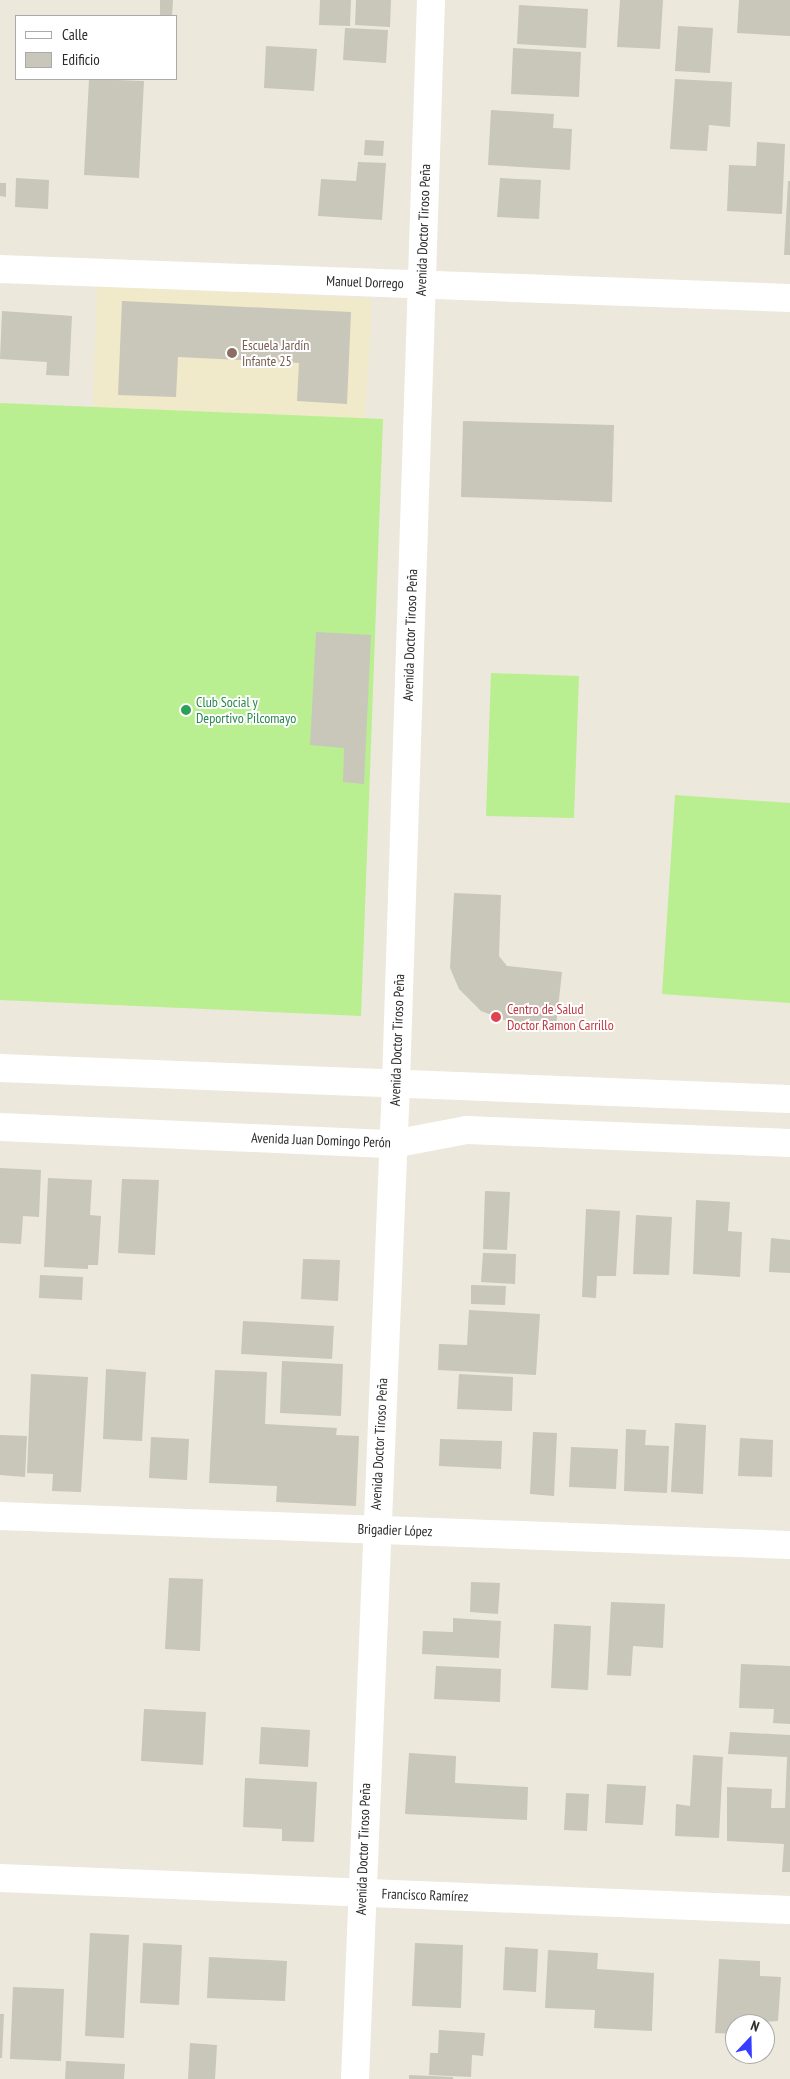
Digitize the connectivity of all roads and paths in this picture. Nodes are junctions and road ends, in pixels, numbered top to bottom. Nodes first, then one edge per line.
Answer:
1 (431, 0) edge
2 (0, 269) edge
3 (420, 284) junction
4 (790, 298) edge
5 (0, 1068) edge
6 (396, 1083) junction
7 (790, 1099) edge
8 (0, 1127) edge
9 (790, 1143) edge
10 (393, 1144) junction
11 (0, 1516) edge
12 (375, 1530) junction
13 (790, 1545) edge
14 (0, 1878) edge
15 (362, 1893) junction
16 (790, 1910) edge
17 (355, 2079) edge

1 - 3 street, Avenida Doctor Tiroso Peña
2 - 3 street, Manuel Dorrego
3 - 4 street, Manuel Dorrego
3 - 6 street, Avenida Doctor Tiroso Peña
5 - 6 street
6 - 7 street
6 - 10 street, Avenida Doctor Tiroso Peña
8 - 10 street, Avenida Juan Domingo Perón
9 - 10 street, Avenida Juan Domingo Perón
10 - 12 street, Avenida Doctor Tiroso Peña
11 - 12 street, Brigadier López
12 - 13 street, Brigadier López
12 - 15 street, Avenida Doctor Tiroso Peña
14 - 15 street, Francisco Ramírez
15 - 16 street, Francisco Ramírez
15 - 17 street, Avenida Doctor Tiroso Peña

